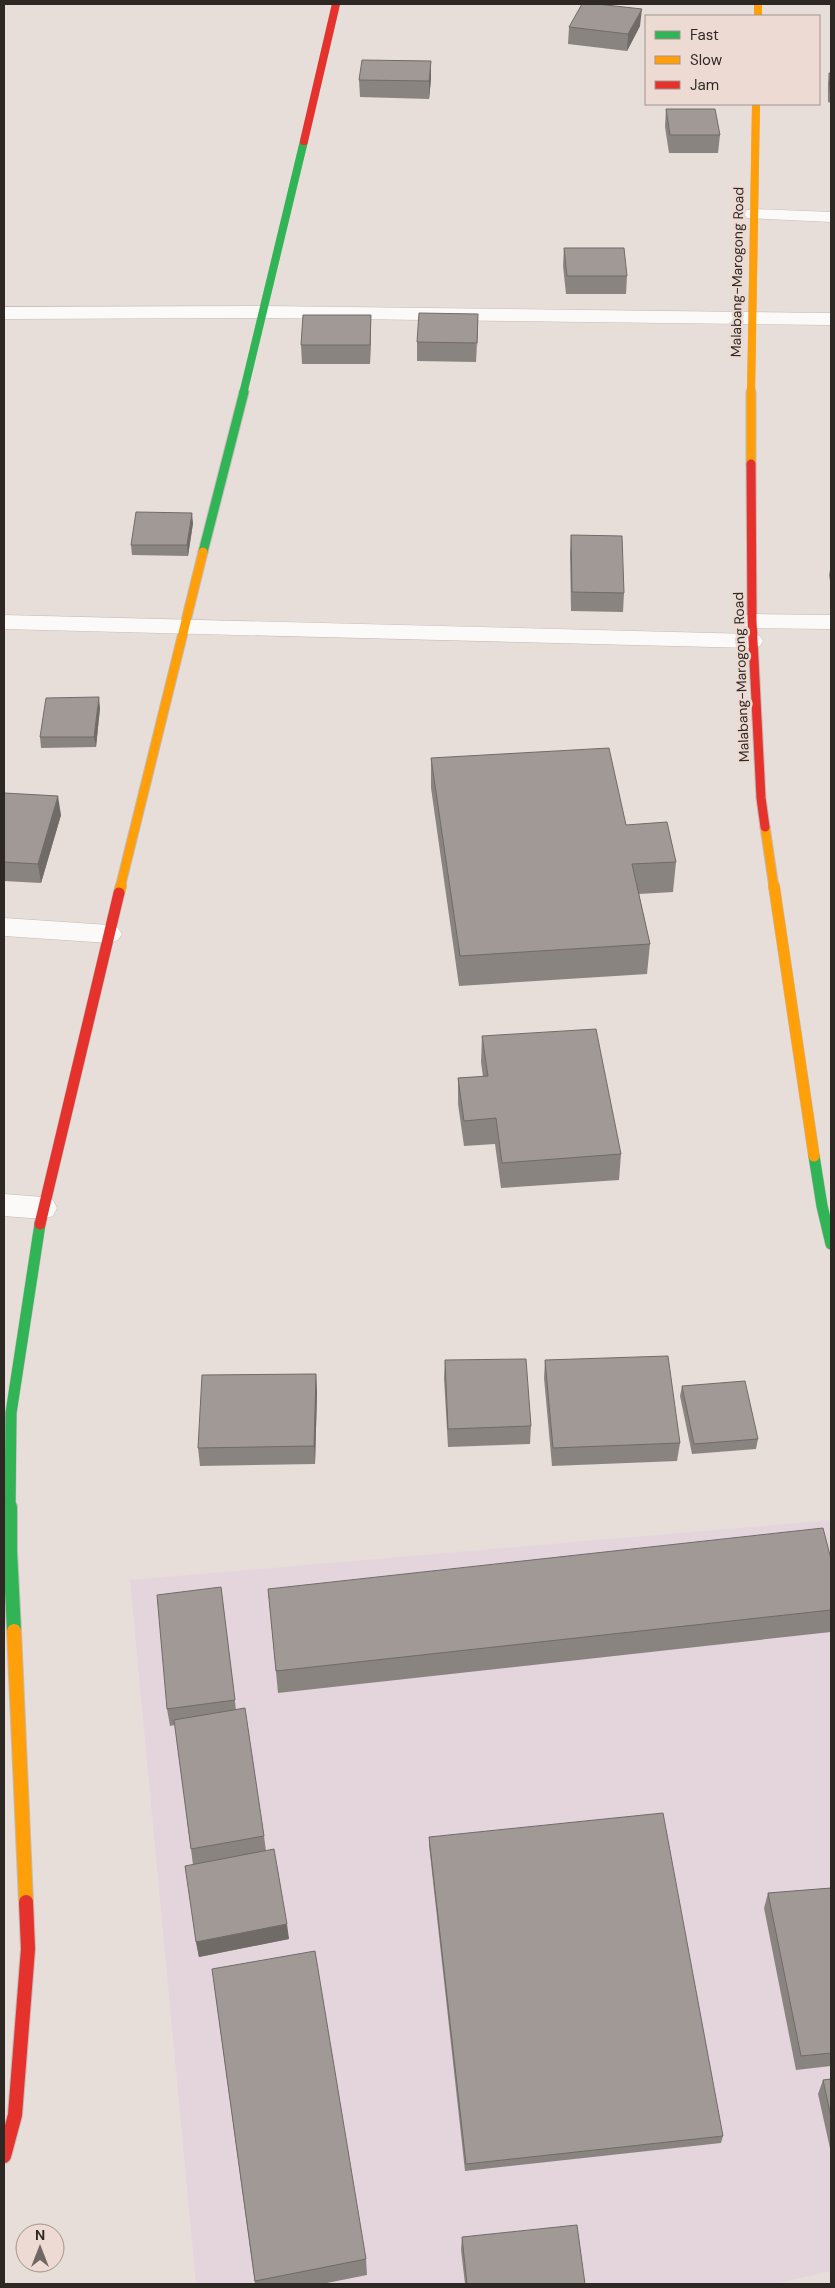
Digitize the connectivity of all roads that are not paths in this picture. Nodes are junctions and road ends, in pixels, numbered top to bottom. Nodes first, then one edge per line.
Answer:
1 (336, 4) edge
2 (756, 105) edge
3 (753, 214) junction
4 (831, 217) edge
5 (264, 312) junction
6 (4, 313) edge
7 (751, 318) junction
8 (831, 319) edge
9 (4, 622) edge
10 (831, 622) edge
11 (184, 626) junction
12 (752, 631) junction
13 (4, 927) edge
14 (110, 934) junction
15 (4, 1205) edge
16 (43, 1208) junction
17 (831, 1244) edge
18 (4, 2156) edge

1 - 5 street
2 - 3 street, Malabang-Marogong Road
3 - 4 street
3 - 7 street, Malabang-Marogong Road
5 - 6 street
5 - 7 street
5 - 11 street
7 - 8 street
7 - 12 street, Malabang-Marogong Road
9 - 11 street
10 - 12 street
11 - 12 street
11 - 14 street
12 - 17 street, Malabang-Marogong Road
13 - 14 street
14 - 16 street
15 - 16 street
16 - 18 street

